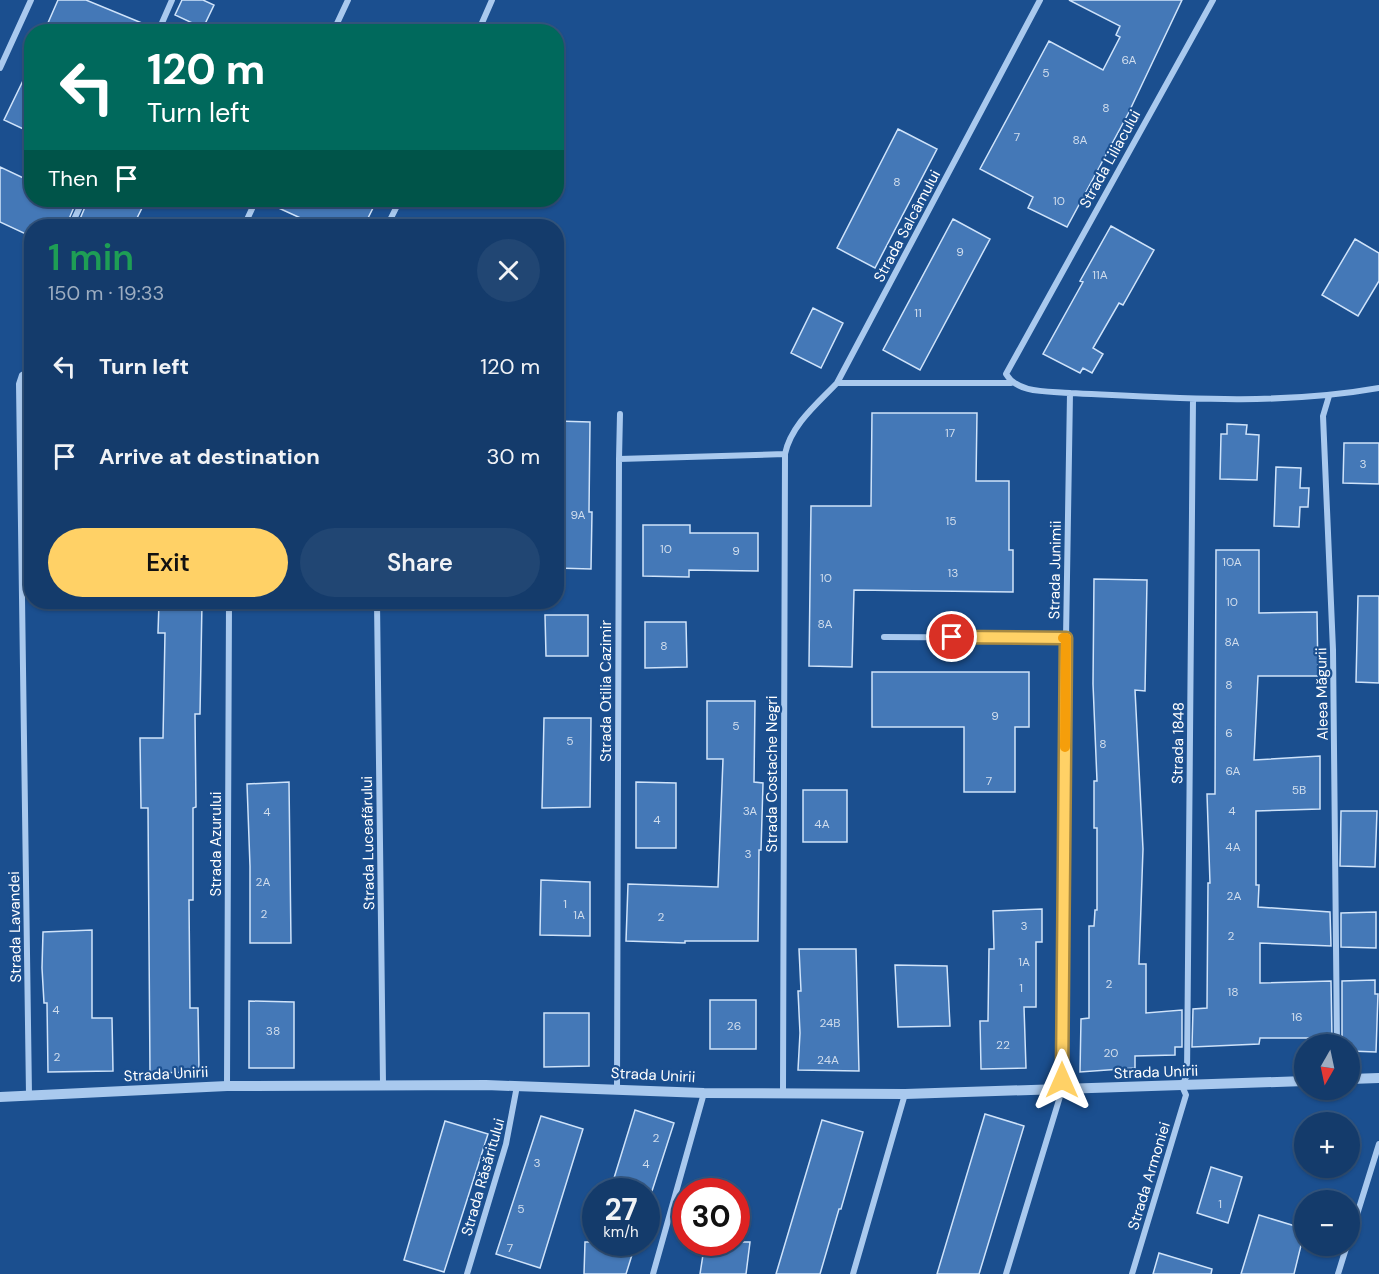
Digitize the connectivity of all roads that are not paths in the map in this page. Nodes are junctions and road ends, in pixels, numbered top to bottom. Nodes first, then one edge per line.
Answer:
1 (31, 0) edge
2 (172, 0) edge
3 (348, 0) edge
4 (492, 0) edge
5 (1040, 0) edge
6 (1213, 0) edge
7 (162, 24) edge
8 (337, 24) edge
9 (482, 24) edge
10 (0, 68) edge
11 (24, 374) edge
12 (1011, 383) junction
13 (837, 384) junction
14 (1379, 388) edge
15 (1070, 393) junction
16 (1329, 396) junction
17 (1193, 399) junction
18 (620, 414) dead end
19 (785, 454) junction
20 (619, 459) junction
21 (229, 609) edge
22 (377, 609) edge
23 (884, 637) dead end
24 (1066, 638) junction
25 (1337, 1034) edge
26 (1379, 1078) edge
27 (1360, 1079) edge
28 (1294, 1081) edge
29 (383, 1084) junction
30 (227, 1086) junction
31 (518, 1086) junction
32 (1182, 1086) junction
33 (617, 1088) junction
34 (1062, 1090) junction
35 (704, 1093) junction
36 (783, 1094) junction
37 (905, 1094) junction
38 (29, 1095) junction
39 (0, 1097) edge
40 (1379, 1144) edge
41 (1360, 1205) edge
42 (1344, 1256) edge
43 (467, 1274) edge
44 (653, 1274) edge
45 (853, 1274) edge
46 (1006, 1274) edge
47 (1132, 1274) edge
48 (1338, 1274) edge

1 - 10 street
2 - 7 street
3 - 8 street
4 - 9 street
5 - 13 street, Strada Salcâmului
6 - 12 street, Strada Liliacului
11 - 38 street, Strada Lavandei
12 - 13 street
12 - 15 street
13 - 19 street, Strada Salcâmului
14 - 16 street
15 - 17 street
15 - 24 street, Strada Junimii
16 - 17 street
16 - 25 street, Aleea Măgurii
17 - 32 street, Strada 1848
18 - 20 street, Strada Otilia Cazimir
19 - 20 street
19 - 36 street, Strada Costache Negri
20 - 33 street, Strada Otilia Cazimir
21 - 30 street, Strada Azurului
22 - 29 street, Strada Luceafǎrului
23 - 24 street
24 - 34 street, Strada Junimii
26 - 27 street
28 - 32 street, Strada Unirii
29 - 30 street, Strada Unirii
29 - 31 street, Strada Unirii
30 - 38 street, Strada Unirii
31 - 33 street, Strada Unirii
31 - 43 street, Strada Răsăritului
32 - 34 street, Strada Unirii
32 - 47 street, Strada Armoniei
33 - 35 street, Strada Unirii
34 - 37 street, Strada Unirii
34 - 46 street
35 - 36 street, Strada Unirii
35 - 44 street
36 - 37 street, Strada Unirii
37 - 45 street
38 - 39 street, Strada Unirii
40 - 41 street
42 - 48 street

